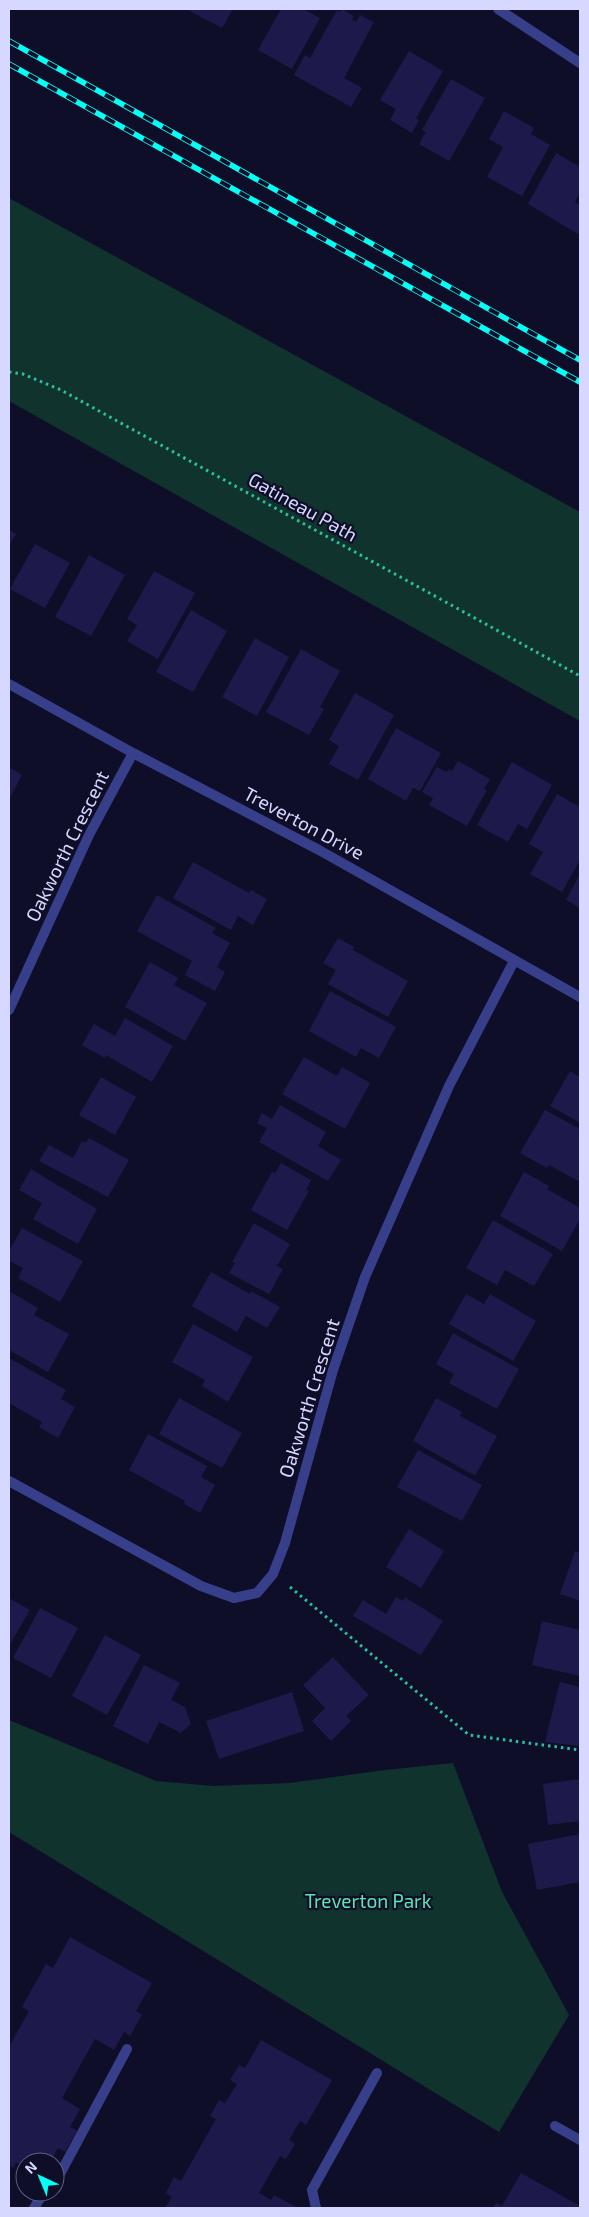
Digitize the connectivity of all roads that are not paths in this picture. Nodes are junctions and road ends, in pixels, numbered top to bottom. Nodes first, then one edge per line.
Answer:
1 (498, 9) edge
2 (580, 63) edge
3 (9, 684) edge
4 (133, 753) junction
5 (514, 961) junction
6 (580, 997) edge
7 (9, 1010) edge
8 (9, 1481) edge
9 (127, 2049) dead end
10 (377, 2073) dead end
11 (555, 2126) dead end
12 (580, 2140) edge
13 (65, 2162) edge
14 (316, 2208) edge

1 - 2 street
3 - 4 street, Treverton Drive
4 - 5 street, Treverton Drive
4 - 7 street, Oakworth Crescent
5 - 6 street, Treverton Drive
5 - 8 street, Oakworth Crescent
9 - 13 street
10 - 14 street
11 - 12 street

